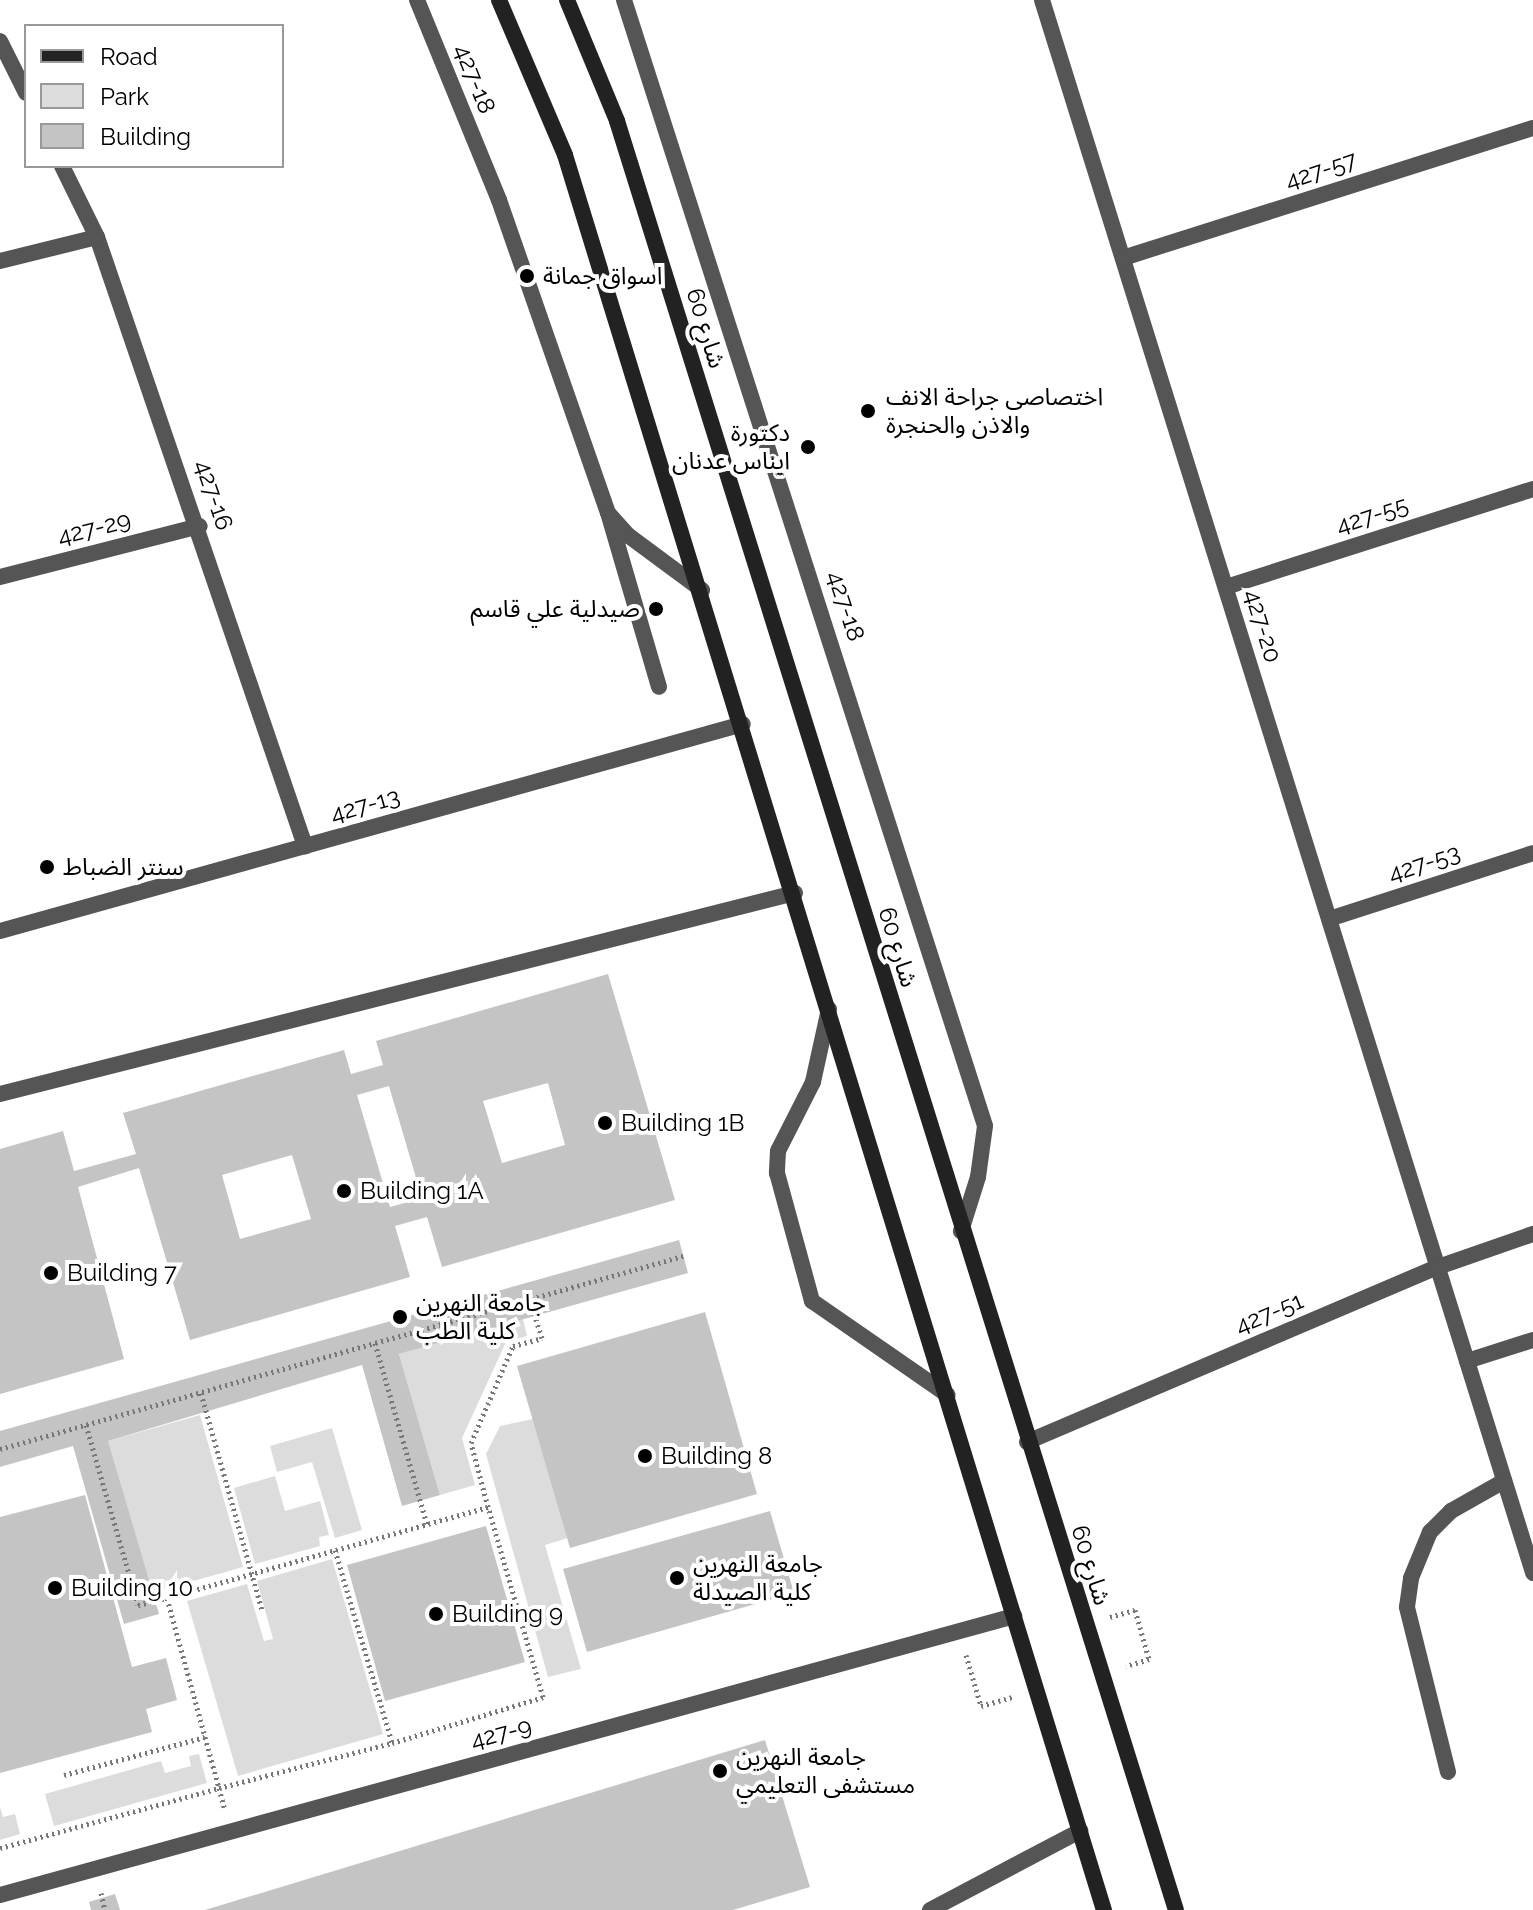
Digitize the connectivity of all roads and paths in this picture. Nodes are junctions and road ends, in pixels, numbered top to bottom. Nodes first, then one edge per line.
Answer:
1 (417, 0) edge
2 (499, 0) edge
3 (567, 0) edge
4 (624, 0) edge
5 (1042, 0) edge
6 (0, 41) edge
7 (24, 89) edge
8 (1533, 128) edge
9 (63, 168) edge
10 (97, 237) junction
11 (1123, 258) junction
12 (0, 261) edge
13 (1533, 489) edge
14 (608, 513) junction
15 (200, 526) junction
16 (0, 577) edge
17 (1226, 587) junction
18 (702, 590) junction
19 (659, 687) dead end
20 (743, 724) junction
21 (305, 846) junction
22 (1533, 853) edge
23 (795, 893) junction
24 (1329, 919) junction
25 (0, 931) edge
26 (830, 1008) junction
27 (0, 1094) edge
28 (961, 1231) junction
29 (1533, 1234) edge
30 (683, 1256) dead end
31 (1438, 1267) junction
32 (530, 1300) junction
33 (1533, 1340) edge
34 (375, 1343) junction
35 (1467, 1361) junction
36 (201, 1393) junction
37 (948, 1395) junction
38 (86, 1425) junction
39 (1027, 1442) junction
40 (0, 1449) edge
41 (1504, 1481) junction
42 (488, 1507) junction
43 (427, 1524) junction
44 (335, 1550) junction
45 (1532, 1569) edge
46 (251, 1574) junction
47 (167, 1598) junction
48 (262, 1610) dead end
49 (1135, 1610) dead end
50 (1014, 1616) junction
51 (966, 1652) dead end
52 (1119, 1668) dead end
53 (1027, 1693) dead end
54 (205, 1737) junction
55 (392, 1743) junction
56 (1448, 1772) dead end
57 (64, 1775) dead end
58 (219, 1788) junction
59 (1080, 1831) junction
60 (230, 1832) junction
61 (0, 1848) edge
62 (0, 1895) edge
63 (930, 1910) edge
64 (1104, 1910) edge
65 (1176, 1910) edge

1 - 14 street, 427-18
2 - 18 street
3 - 28 street, شارع 60
4 - 28 street, 427-18
5 - 11 street, 427-20
6 - 7 street
8 - 11 street, 427-57
9 - 10 street, 427-16
10 - 12 street
10 - 15 street, 427-16
11 - 17 street, 427-20
13 - 17 street, 427-55
14 - 18 street, 427-18
14 - 19 street
15 - 16 street, 427-29
15 - 21 street, 427-16
17 - 24 street, 427-20
18 - 20 street
20 - 21 street, 427-13
20 - 23 street
21 - 25 street, 427-13
22 - 24 street, 427-53
23 - 26 street
23 - 27 street
24 - 31 street, 427-20
26 - 37 street
26 - 37 street
28 - 39 street, شارع 60
29 - 31 street, 427-51
30 - 32 path
31 - 35 street, 427-20
31 - 39 street, 427-51
32 - 34 path
32 - 42 path
33 - 35 street
34 - 36 path
34 - 43 path
35 - 41 street, 427-20
36 - 38 path
36 - 46 path
37 - 50 street
38 - 40 path
38 - 47 path
39 - 65 street, شارع 60
41 - 45 street, 427-20
41 - 56 street
42 - 43 path
42 - 55 path
43 - 44 path
44 - 46 path
44 - 55 path
46 - 47 path
46 - 48 path
47 - 54 path
49 - 52 path
50 - 59 street
50 - 60 street, 427-9
51 - 53 path
54 - 57 path
54 - 58 path
55 - 58 path
58 - 60 path
58 - 61 path
59 - 63 street
59 - 64 street
60 - 62 street, 427-9

